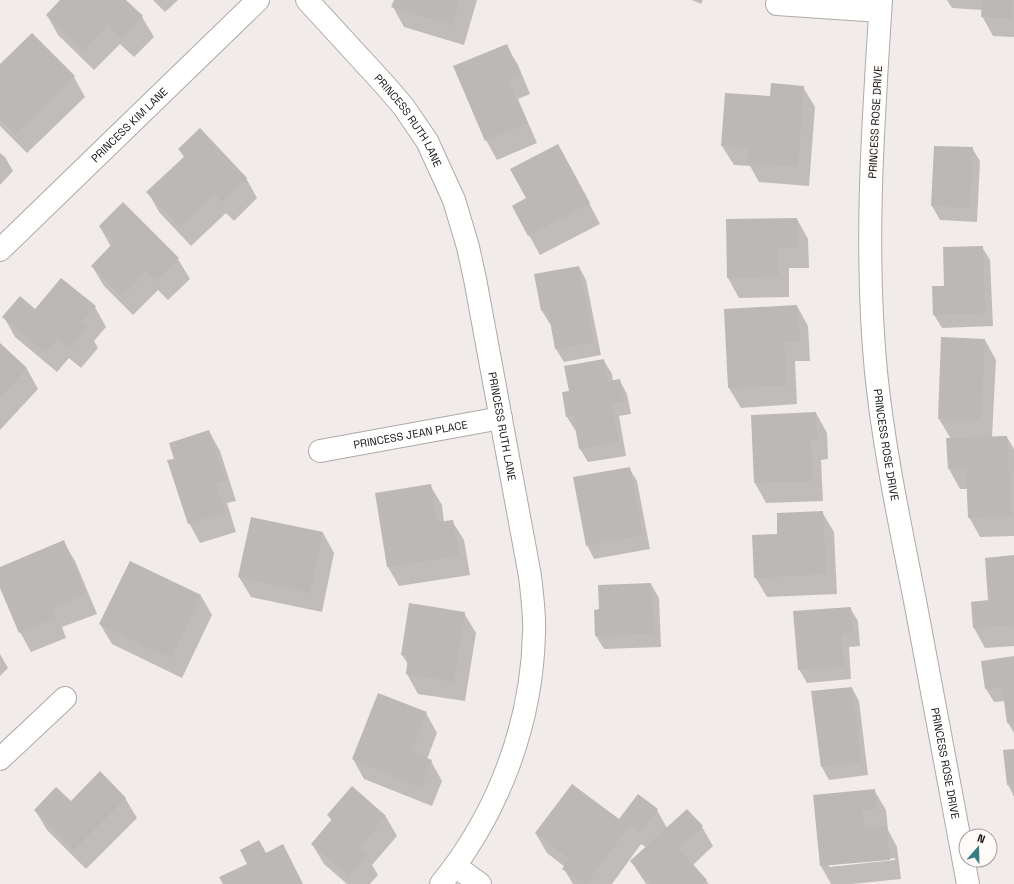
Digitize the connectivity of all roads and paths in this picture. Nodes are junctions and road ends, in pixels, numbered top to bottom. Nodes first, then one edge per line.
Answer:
1 (258, 0) edge
2 (307, 0) edge
3 (777, 4) dead end
4 (881, 6) edge
5 (0, 250) edge
6 (501, 418) junction
7 (320, 451) dead end
8 (65, 698) dead end
9 (0, 759) edge
10 (456, 866) junction
11 (441, 884) edge
12 (480, 884) edge
13 (968, 884) edge

1 - 5 street, PRINCESS KIM LANE
2 - 6 street, PRINCESS RUTH LANE
3 - 4 street
4 - 13 street, PRINCESS ROSE DRIVE
6 - 7 street, PRINCESS JEAN PLACE
6 - 10 street, PRINCESS RUTH LANE
8 - 9 street
10 - 11 street, PRINCESS RUTH LANE
10 - 12 street

